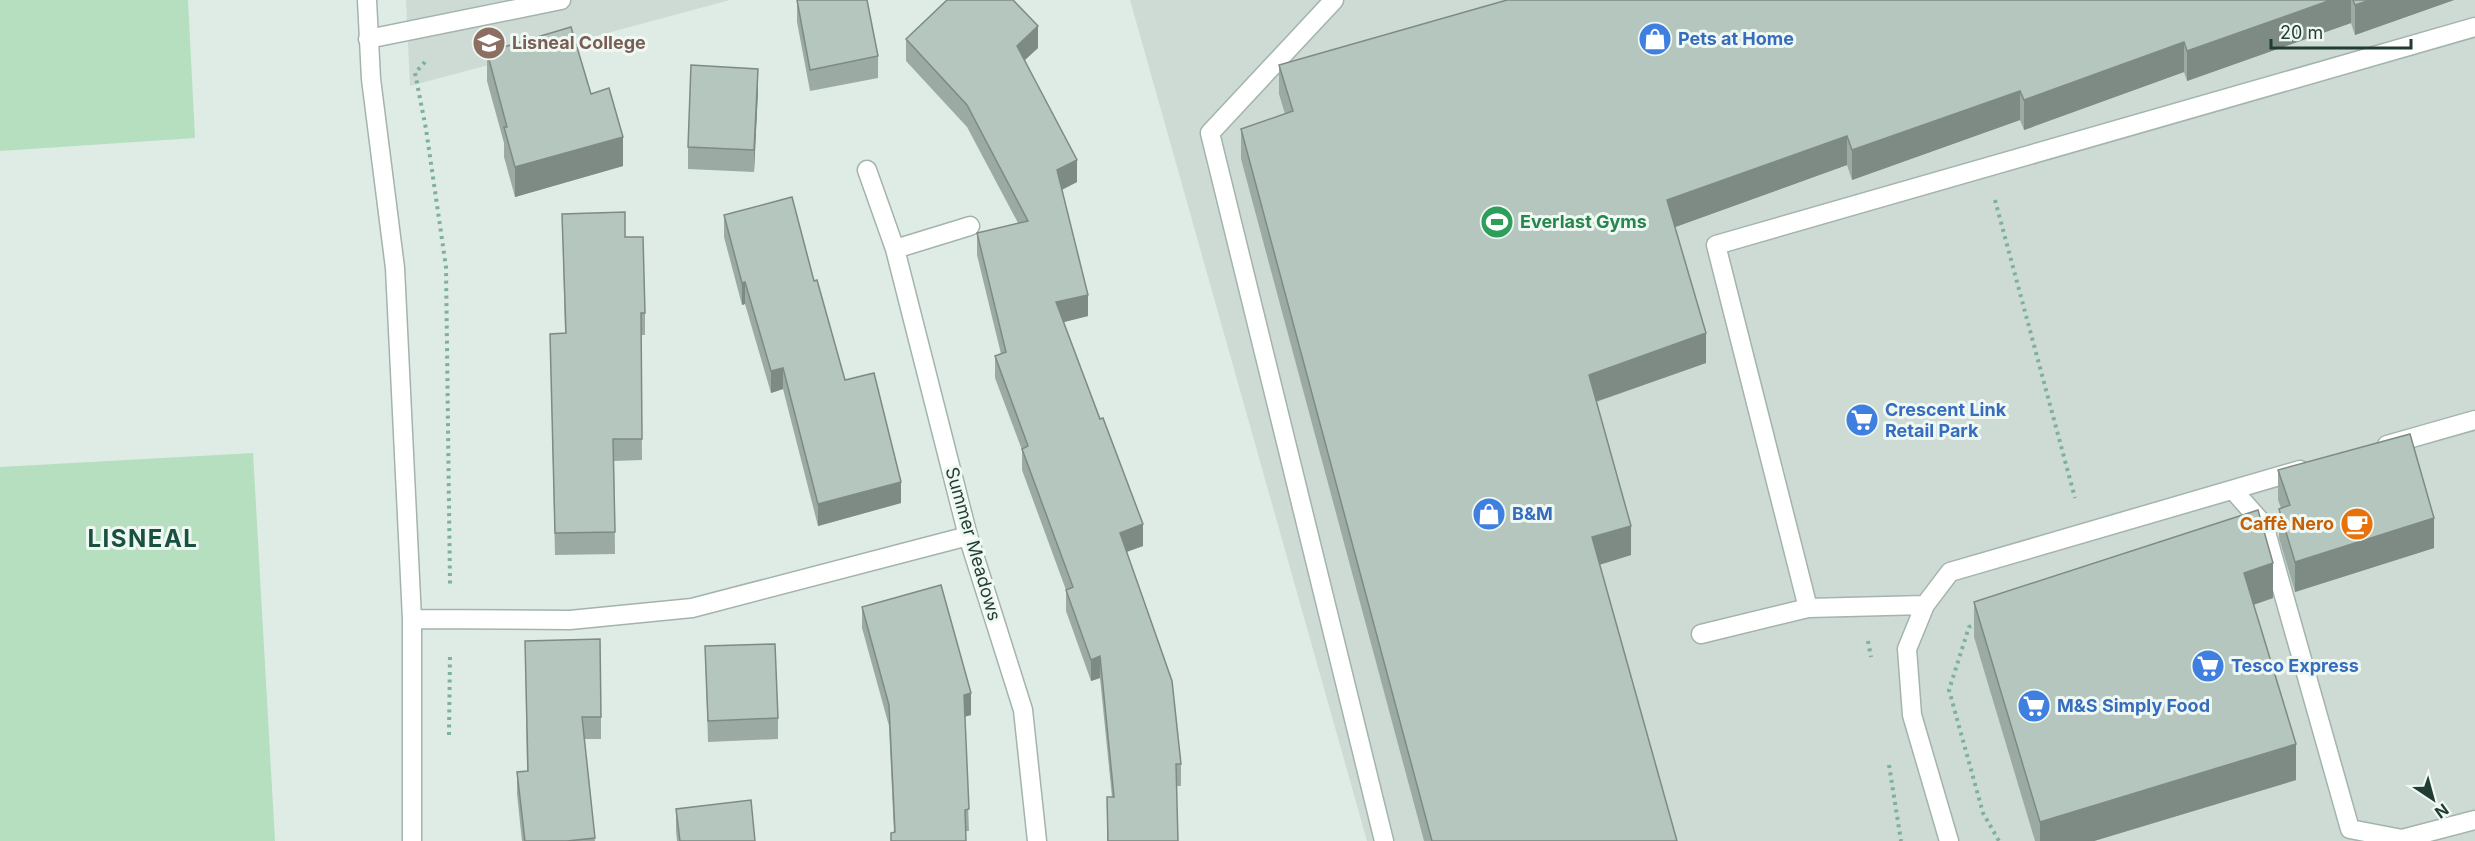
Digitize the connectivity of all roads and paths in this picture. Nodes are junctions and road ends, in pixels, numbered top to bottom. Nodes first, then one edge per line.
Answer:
1 (367, 0) edge
2 (561, 0) edge
3 (1334, 0) edge
4 (435, 27) junction
5 (2475, 27) edge
6 (368, 39) junction
7 (1986, 167) junction
8 (867, 170) dead end
9 (970, 226) dead end
10 (895, 249) junction
11 (2475, 420) edge
12 (2369, 450) edge
13 (2316, 465) edge
14 (2233, 490) junction
15 (2074, 498) dead end
16 (968, 536) junction
17 (1925, 605) junction
18 (1808, 608) junction
19 (412, 619) junction
20 (450, 619) junction
21 (1979, 623) edge
22 (1867, 630) dead end
23 (1701, 634) dead end
24 (1872, 665) dead end
25 (449, 736) dead end
26 (1888, 759) dead end
27 (2475, 820) edge
28 (1947, 840) edge
29 (412, 841) edge
30 (1037, 841) edge
31 (1384, 841) edge
32 (1901, 841) edge
33 (1999, 841) edge

1 - 6 street
2 - 4 street
3 - 31 street
4 - 6 street
4 - 20 path
5 - 7 street
6 - 19 street
7 - 15 path
7 - 18 street
8 - 10 street, Summer Meadows
9 - 10 street
10 - 16 street, Summer Meadows
11 - 12 street
13 - 14 street
14 - 17 street
14 - 27 street
16 - 20 street
16 - 30 street, Summer Meadows
17 - 18 street
17 - 28 street
18 - 23 street
19 - 20 street
19 - 29 street
20 - 25 path
21 - 33 path
22 - 24 path
26 - 32 path

